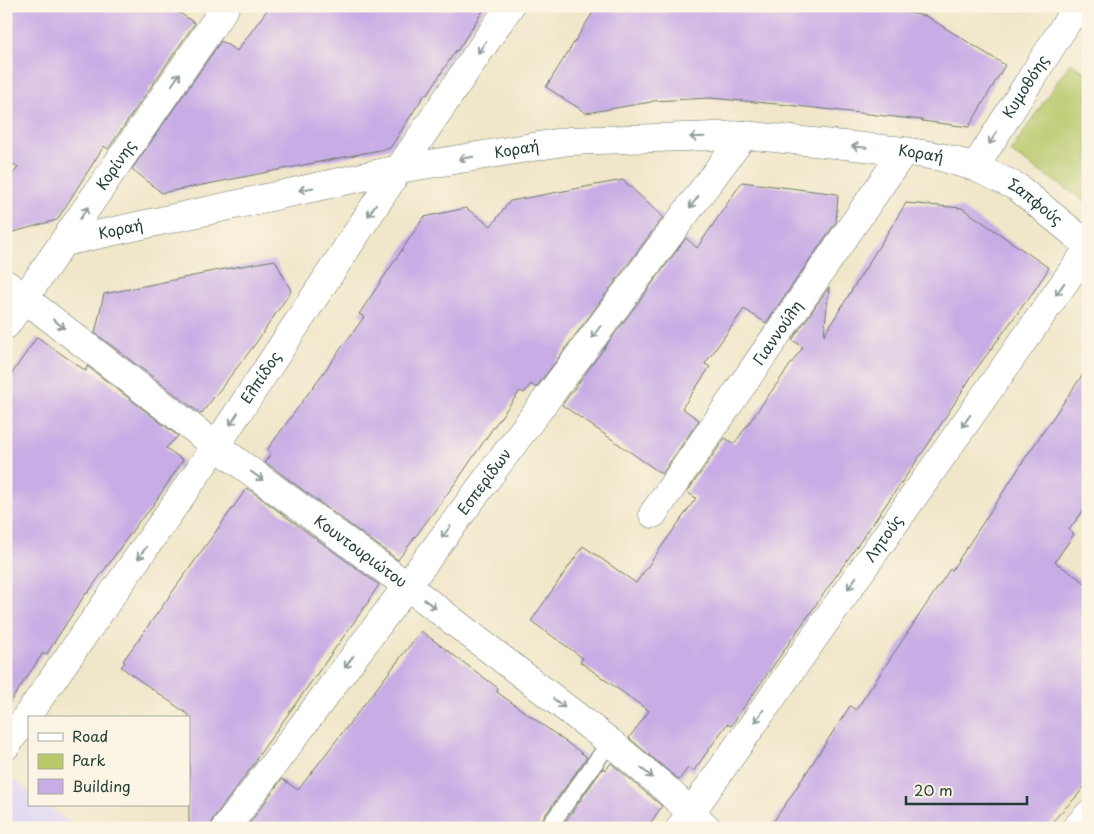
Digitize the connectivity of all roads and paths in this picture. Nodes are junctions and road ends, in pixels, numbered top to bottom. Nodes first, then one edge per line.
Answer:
1 (226, 6) edge
2 (510, 6) edge
3 (1078, 9) edge
4 (744, 135) junction
5 (904, 151) junction
6 (975, 167) junction
7 (399, 169) junction
8 (64, 242) junction
9 (1088, 247) edge
10 (16, 290) edge
11 (6, 325) edge
12 (216, 446) junction
13 (653, 514) dead end
14 (406, 586) junction
15 (610, 742) junction
16 (6, 746) edge
17 (1088, 815) edge
18 (692, 822) edge
19 (226, 828) edge
20 (548, 828) edge
21 (1076, 828) edge

8 -> 1 street, Κορίνης
2 -> 7 street, Ελπίδος
3 -> 6 street, Κυμοθόης
5 -> 4 street, Κοραή
4 -> 7 street, Κοραή
4 -> 14 street, Εσπερίδων
5 - 6 street, Κοραή
5 - 13 street, Γιαννούλη
6 - 9 street, Σαπφούς
7 -> 8 street, Κοραή
7 -> 12 street, Ελπίδος
8 - 10 street, Κορίνης
9 -> 18 street, Λητούς
10 - 11 street, Κορίνης
10 -> 12 street, Κουντουριώτου
12 -> 14 street, Κουντουριώτου
12 -> 16 street, Ελπίδος
14 -> 15 street, Κουντουριώτου
14 -> 19 street, Εσπερίδων
15 -> 18 street, Κουντουριώτου
15 - 20 lane
17 - 21 street

